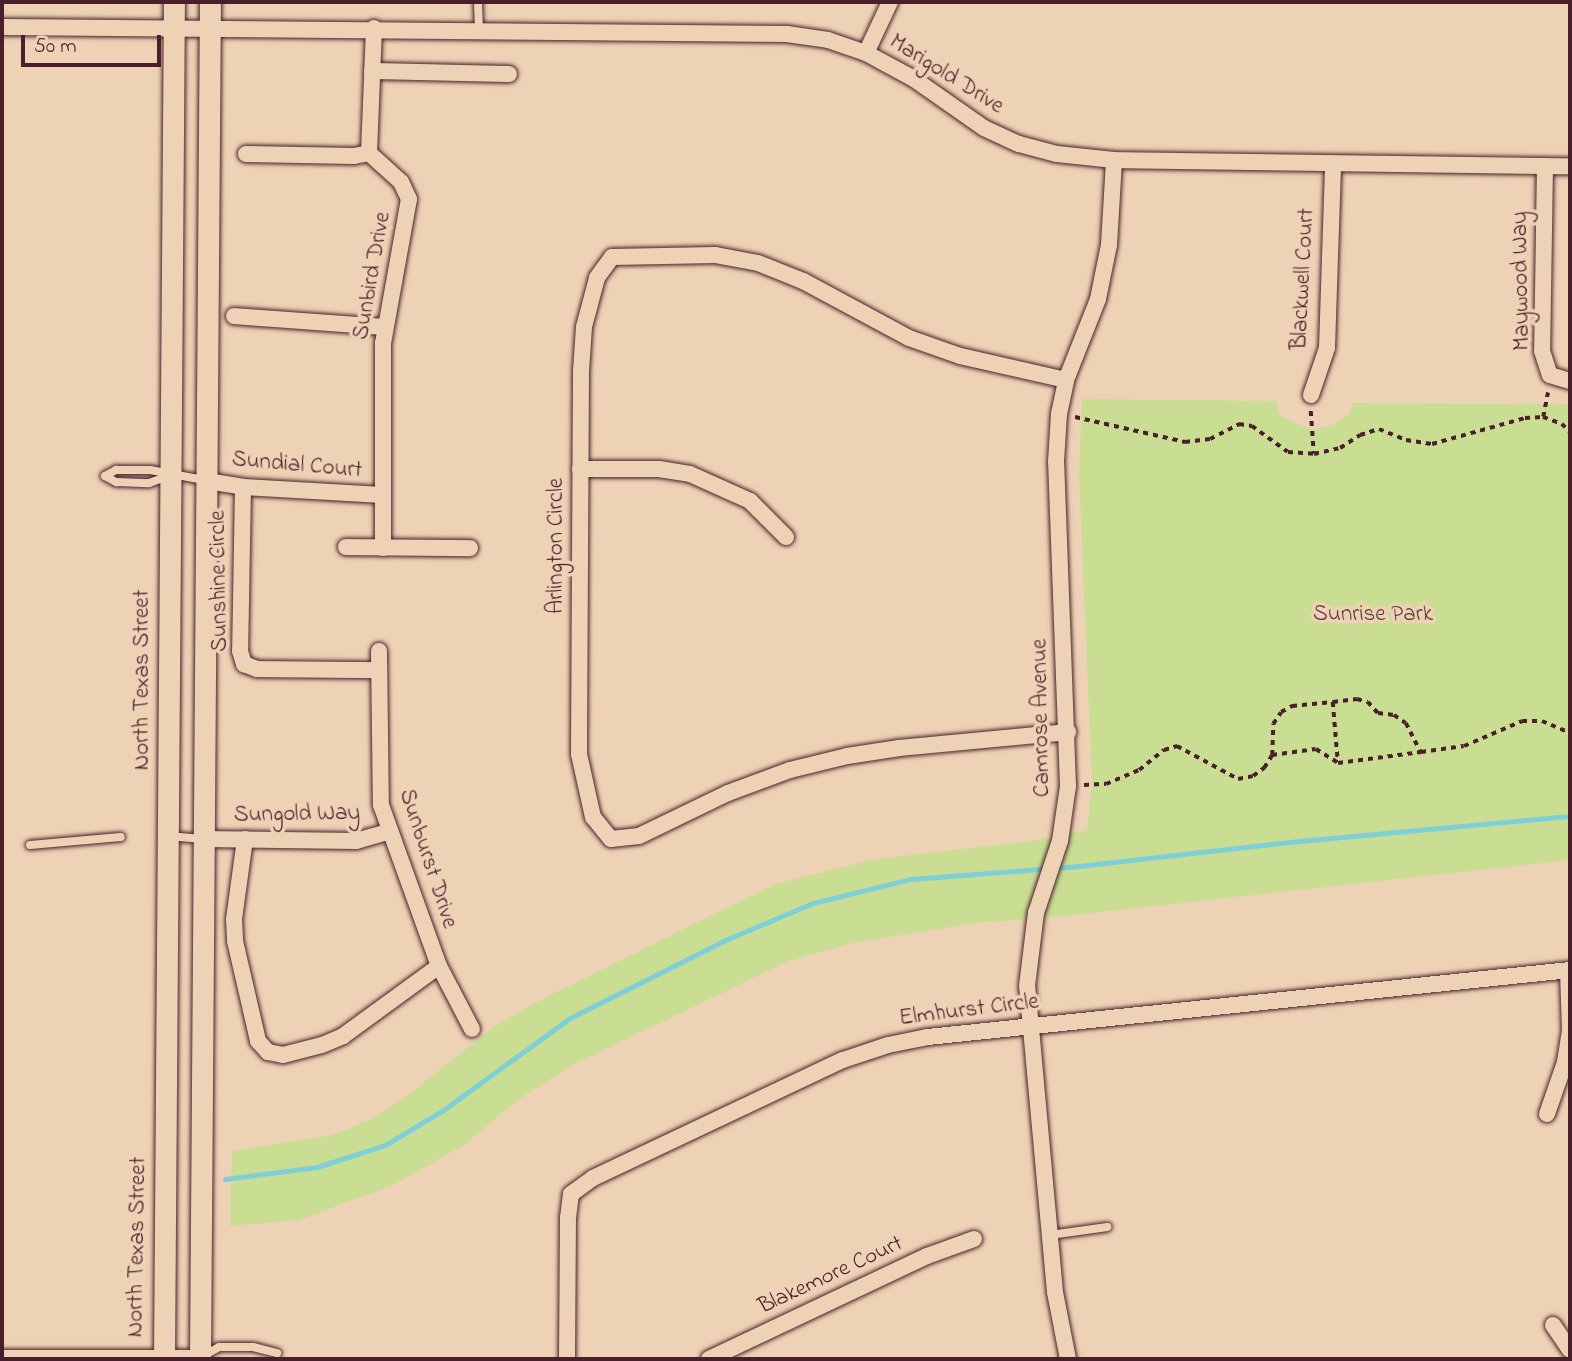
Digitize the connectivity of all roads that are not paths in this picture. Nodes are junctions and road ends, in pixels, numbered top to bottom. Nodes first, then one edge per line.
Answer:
1 (174, 2) edge
2 (210, 2) edge
3 (478, 2) edge
4 (890, 2) edge
5 (174, 26) junction
6 (2, 27) edge
7 (210, 27) junction
8 (374, 28) junction
9 (479, 30) junction
10 (866, 52) junction
11 (372, 71) junction
12 (509, 74) dead end
13 (369, 153) junction
14 (246, 154) dead end
15 (1114, 160) junction
16 (1333, 164) junction
17 (1545, 166) junction
18 (1570, 166) edge
19 (234, 316) dead end
20 (384, 327) junction
21 (1066, 380) junction
22 (1570, 381) edge
23 (1311, 395) road end
24 (580, 468) junction
25 (171, 475) junction
26 (207, 481) junction
27 (243, 487) junction
28 (383, 495) junction
29 (786, 537) dead end
30 (345, 547) dead end
31 (383, 548) junction
32 (470, 548) dead end
33 (379, 651) dead end
34 (379, 670) junction
35 (1068, 732) junction
36 (390, 831) junction
37 (168, 836) junction
38 (121, 837) dead end
39 (204, 839) junction
40 (245, 839) junction
41 (30, 845) dead end
42 (439, 966) junction
43 (1569, 971) edge
44 (1030, 1026) junction
45 (472, 1029) dead end
46 (1547, 1114) dead end
47 (1107, 1227) dead end
48 (1050, 1235) junction
49 (974, 1239) dead end
50 (1553, 1325) dead end
51 (1570, 1350) edge
52 (2, 1358) edge
53 (164, 1359) edge
54 (201, 1359) edge
55 (269, 1359) edge
56 (567, 1359) edge
57 (709, 1359) edge
58 (1068, 1359) edge

1 - 5 main road, North Texas Street
2 - 7 main road
3 - 9 lane
4 - 10 street
5 - 6 street, Marigold Drive
5 - 7 street, Marigold Drive
5 - 25 main road, North Texas Street
7 - 8 street, Marigold Drive
7 - 26 main road
8 - 9 street, Marigold Drive
8 - 11 street
9 - 10 street, Marigold Drive
10 - 15 street, Marigold Drive
11 - 12 street
11 - 13 street
13 - 14 street
13 - 20 street, Sunbird Drive
15 - 16 street, Marigold Drive
15 - 21 street, Camrose Avenue
16 - 17 street, Marigold Drive
16 - 23 street, Blackwell Court
17 - 18 street, Marigold Drive
17 - 22 street, Maywood Way
19 - 20 street
20 - 28 street, Sunbird Drive
21 - 24 street, Arlington Circle
21 - 35 street, Camrose Avenue
24 - 29 street
24 - 35 street, Arlington Circle
25 - 25 lane
25 - 26 lane
25 - 37 main road, North Texas Street
26 - 27 street, Sundial Court
26 - 39 main road
27 - 28 street, Sundial Court
27 - 34 street, Sunshine Circle
28 - 31 street, Sunbird Drive
30 - 31 street
31 - 32 street
33 - 34 street, Sunburst Drive
34 - 36 street, Sunburst Drive
35 - 44 street, Camrose Avenue
36 - 40 street, Sungold Way
36 - 42 street, Sunburst Drive
37 - 39 lane
37 - 53 main road, North Texas Street
38 - 41 lane
39 - 40 street, Sungold Way
39 - 54 main road
40 - 42 street
42 - 45 street, Sunburst Drive
43 - 44 street, Elmhurst Circle
43 - 46 street
44 - 48 street, Camrose Avenue
44 - 56 street, Elmhurst Circle
47 - 48 lane
48 - 58 street, Camrose Avenue
49 - 57 street, Blakemore Court
50 - 51 street
52 - 53 street
53 - 54 street
54 - 55 lane

